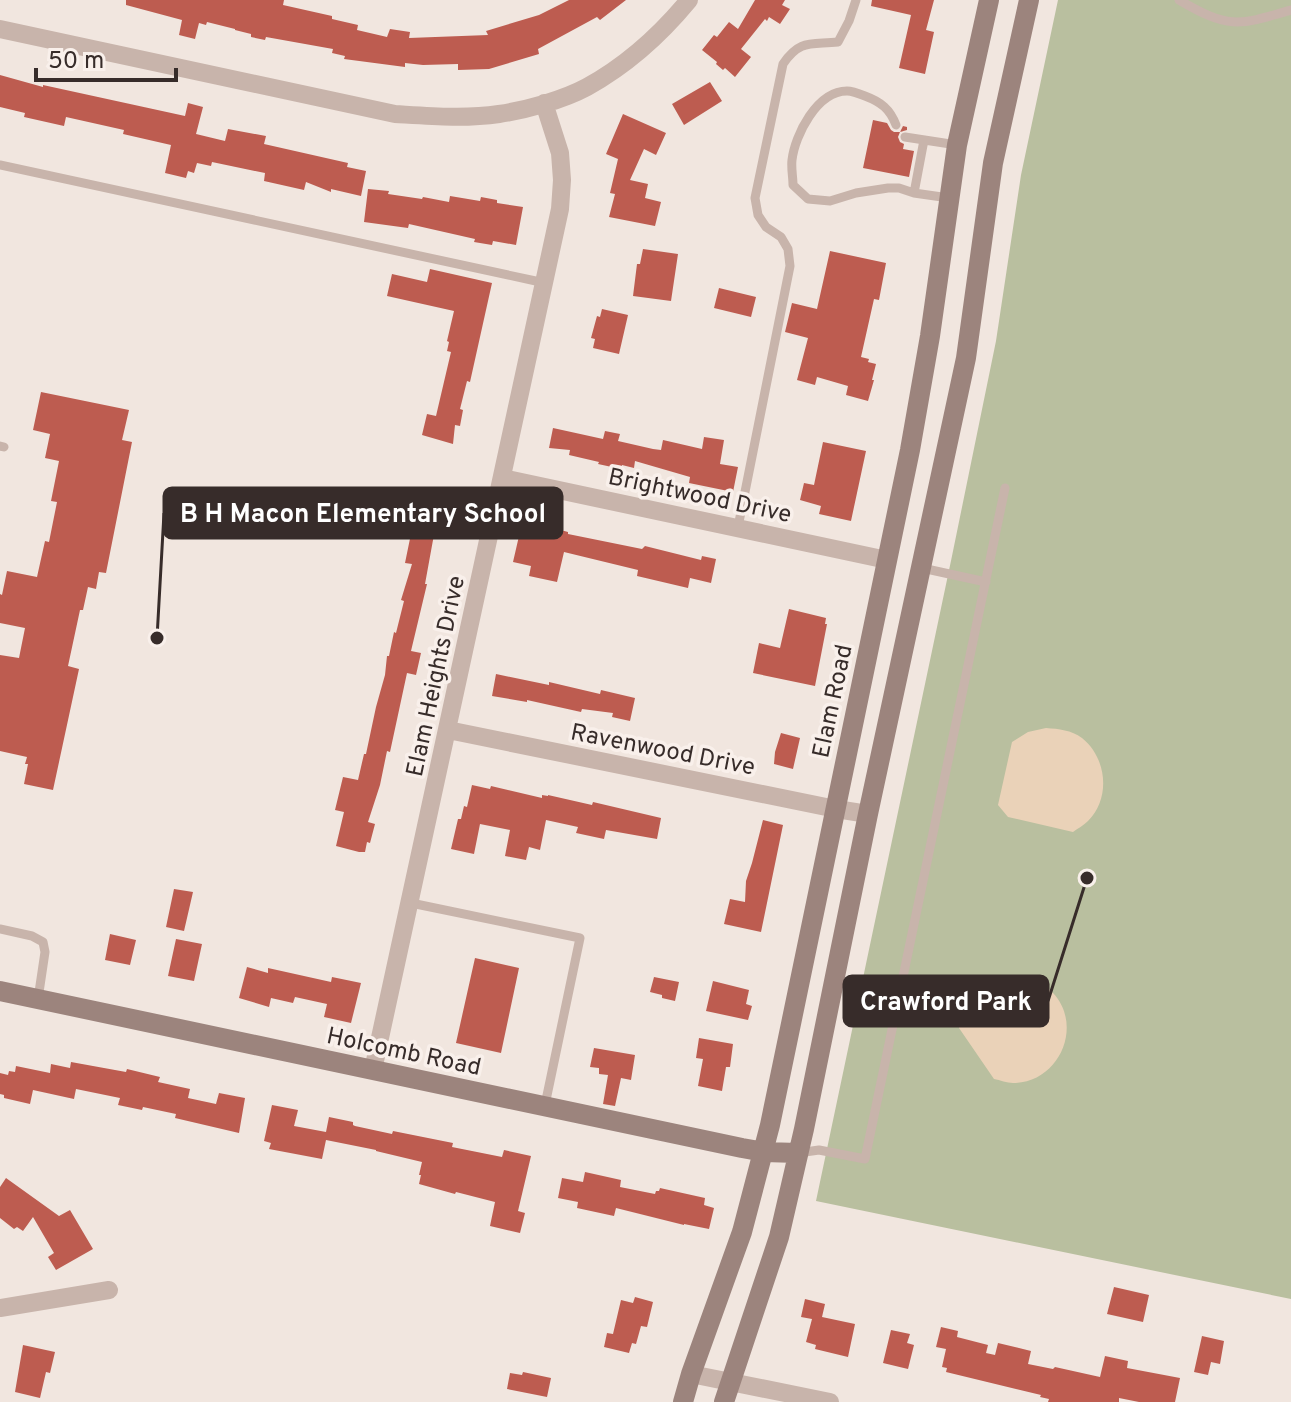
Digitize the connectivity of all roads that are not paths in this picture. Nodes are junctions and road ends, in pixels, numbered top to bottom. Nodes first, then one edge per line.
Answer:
1 (689, 0) edge
2 (856, 0) edge
3 (989, 0) edge
4 (1029, 0) edge
5 (1179, 0) edge
6 (1291, 10) edge
7 (0, 29) edge
8 (544, 103) junction
9 (896, 125) dead end
10 (905, 137) dead end
11 (924, 140) junction
12 (957, 145) junction
13 (0, 165) edge
14 (914, 193) junction
15 (949, 198) junction
16 (545, 283) junction
17 (502, 478) junction
18 (1005, 488) dead end
19 (738, 527) junction
20 (887, 560) junction
21 (922, 568) junction
22 (986, 582) junction
23 (448, 730) junction
24 (836, 809) junction
25 (868, 814) junction
26 (411, 903) junction
27 (0, 929) edge
28 (0, 991) edge
29 (38, 999) junction
30 (373, 1070) junction
31 (545, 1107) junction
32 (764, 1152) junction
33 (798, 1153) junction
34 (109, 1290) dead end
35 (0, 1308) edge
36 (691, 1374) junction
37 (731, 1382) junction
38 (683, 1402) edge
39 (724, 1402) edge
40 (830, 1402) edge

1 - 8 street
2 - 19 lane
3 - 12 main road, Elam Road
4 - 21 main road
5 - 6 lane
7 - 8 street
8 - 16 street, Elam Heights Drive
9 - 14 lane
10 - 11 lane
11 - 12 lane
11 - 14 lane
12 - 15 main road, Elam Road
13 - 16 lane
14 - 15 lane
15 - 20 main road, Elam Road
16 - 17 street, Elam Heights Drive
17 - 19 street, Brightwood Drive
17 - 23 street, Elam Heights Drive
18 - 22 lane
19 - 20 street, Brightwood Drive
20 - 21 main road
20 - 24 main road, Elam Road
21 - 22 lane
21 - 25 main road
22 - 33 lane
23 - 24 street, Ravenwood Drive
23 - 26 street, Elam Heights Drive
24 - 25 street, Ravenwood Drive
24 - 32 main road, Elam Road
25 - 33 main road
26 - 30 street, Elam Heights Drive
26 - 31 lane
27 - 29 lane
28 - 29 main road, Holcomb Road
29 - 30 main road, Holcomb Road
30 - 31 main road, Holcomb Road
31 - 32 main road, Holcomb Road
32 - 33 main road, Holcomb Road
32 - 36 main road, Elam Road
33 - 37 main road
34 - 35 street
36 - 37 street
36 - 38 main road, Elam Road
37 - 39 main road
37 - 40 street

